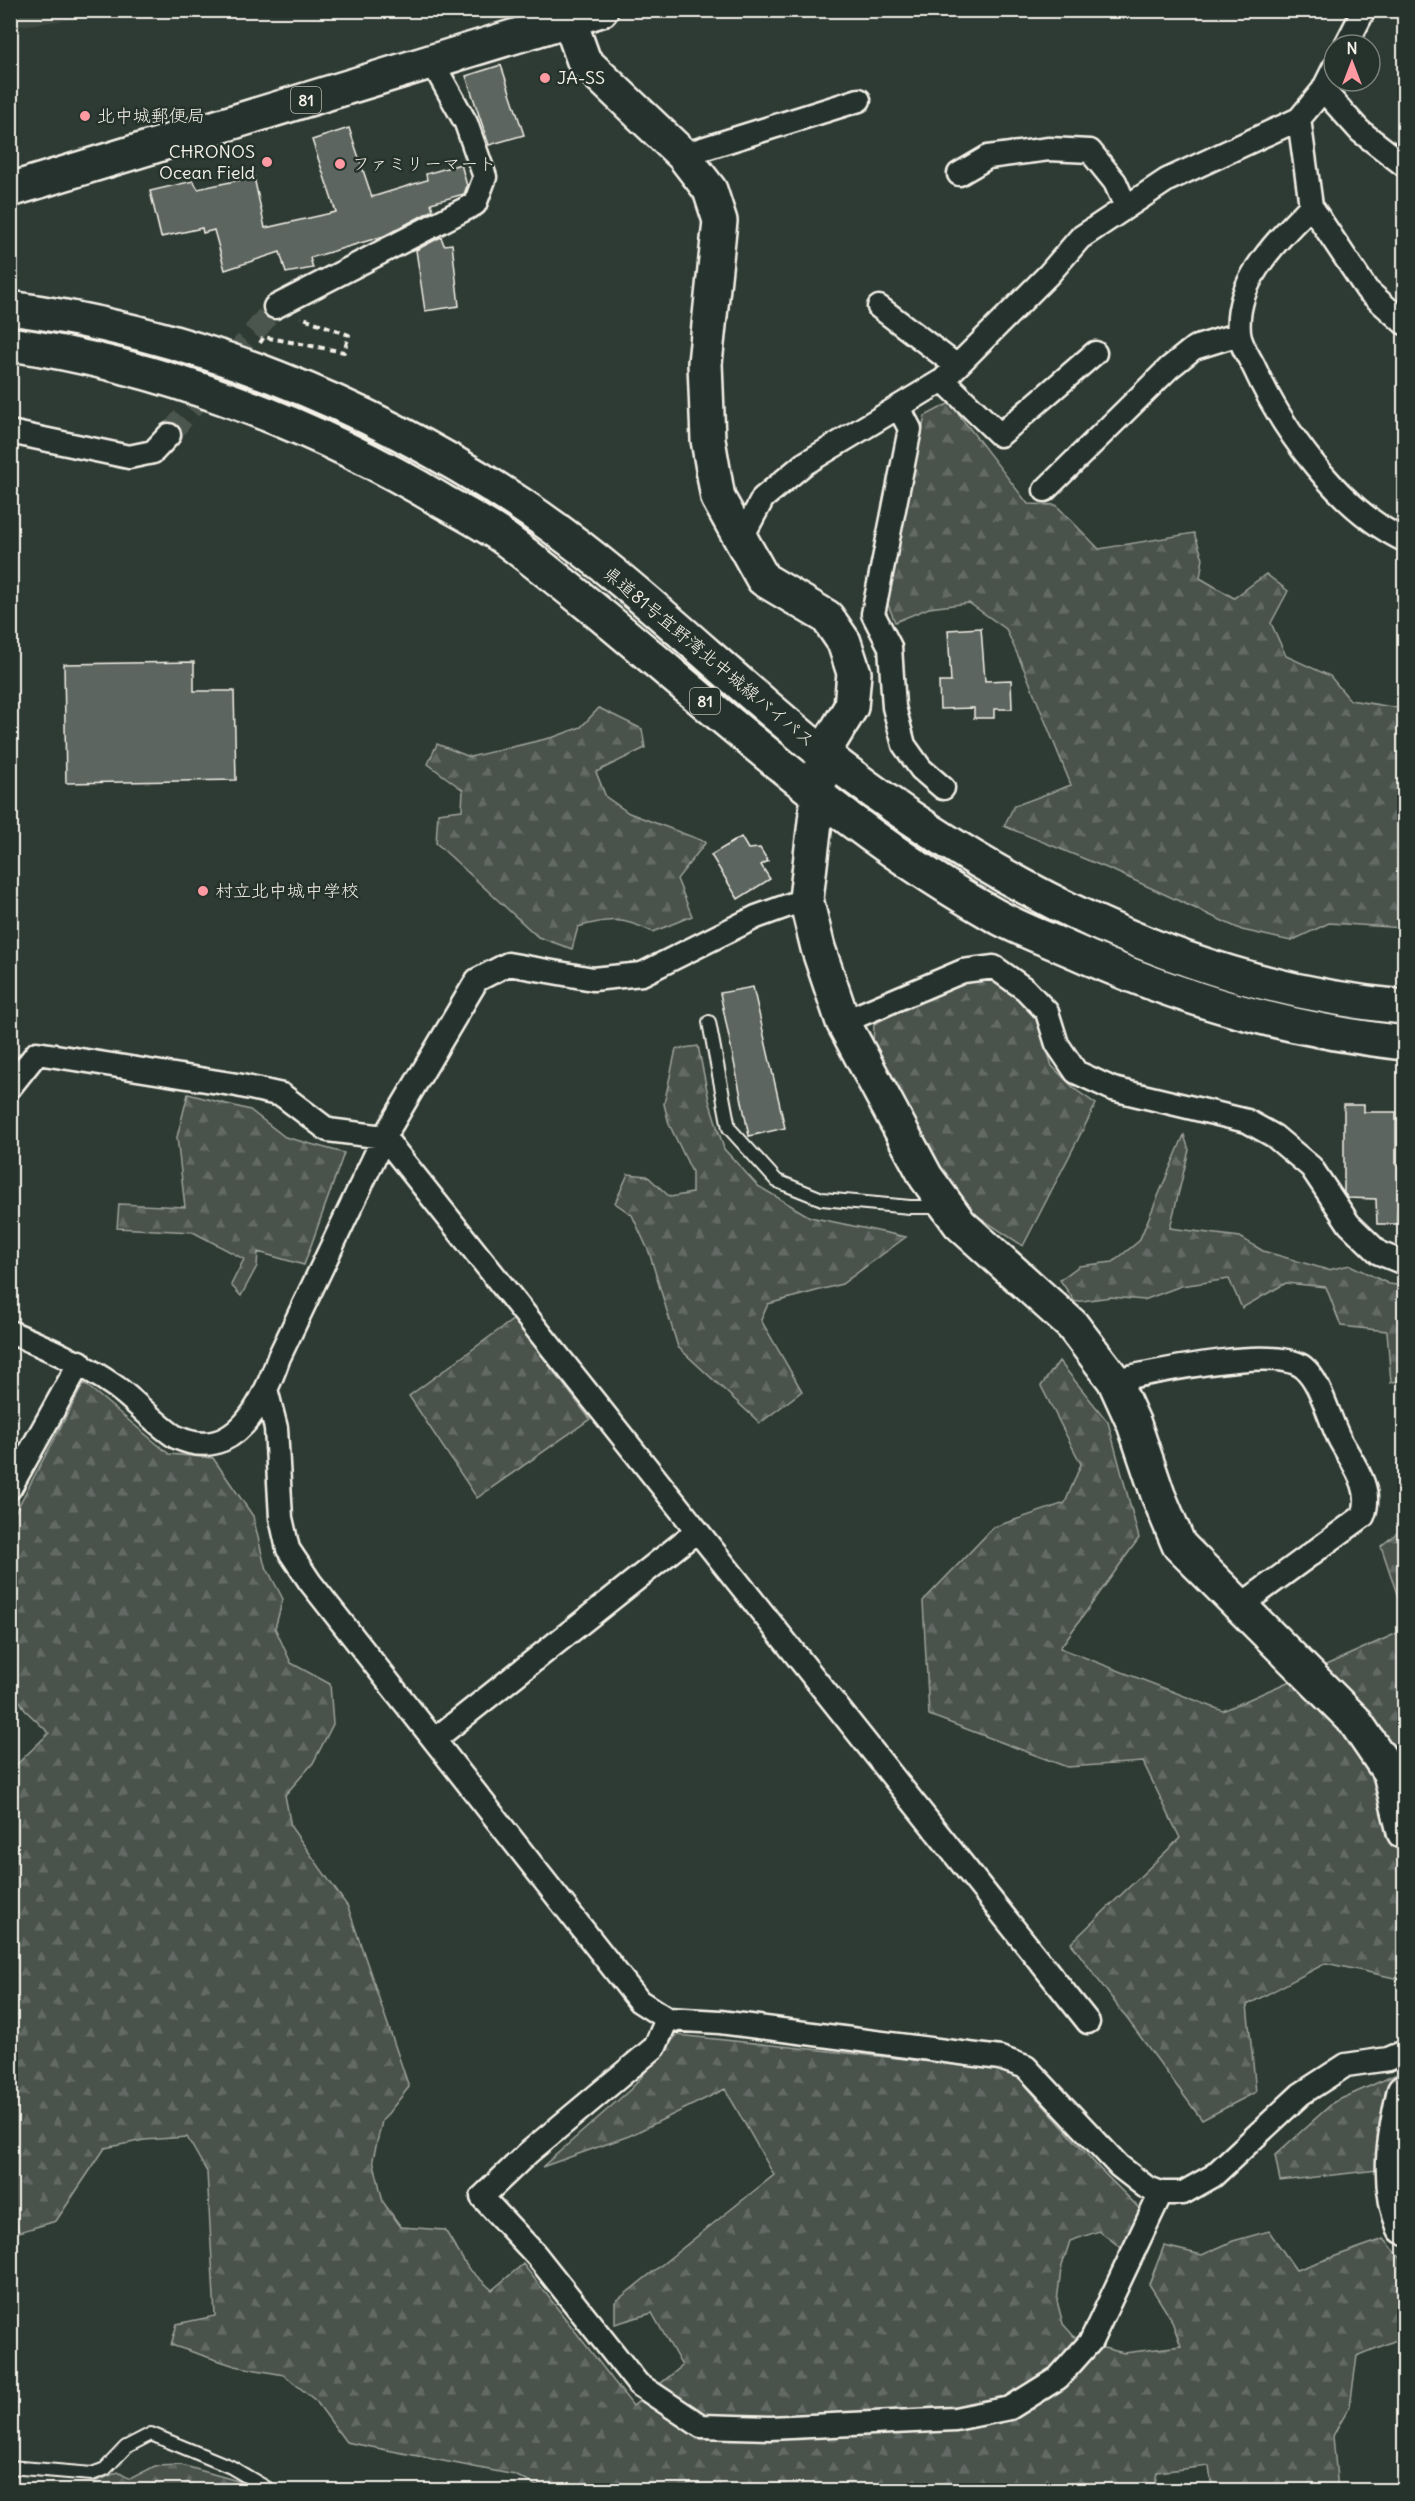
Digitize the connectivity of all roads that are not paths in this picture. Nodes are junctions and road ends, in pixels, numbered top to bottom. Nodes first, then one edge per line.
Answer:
1 (601, 10) edge
2 (1364, 10) edge
3 (569, 19) junction
4 (1352, 33) edge
5 (432, 62) junction
6 (1322, 91) edge
7 (1326, 93) edge
8 (859, 100) dead end
9 (1299, 119) junction
10 (683, 155) junction
11 (1404, 165) edge
12 (959, 174) dead end
13 (10, 190) edge
14 (1311, 206) junction
15 (1126, 207) junction
16 (275, 307) tunnel mouth
17 (10, 308) edge
18 (879, 308) dead end
19 (1404, 323) edge
20 (1239, 334) junction
21 (10, 344) edge
22 (1095, 353) dead end
23 (950, 373) junction
24 (899, 408) junction
25 (10, 432) edge
26 (169, 435) tunnel mouth
27 (1045, 490) dead end
28 (1404, 540) edge
29 (740, 541) junction
30 (823, 753) junction
31 (943, 788) dead end
32 (818, 796) junction
33 (806, 899) junction
34 (1404, 1008) edge
35 (709, 1022) dead end
36 (843, 1022) junction
37 (1404, 1043) edge
38 (10, 1088) edge
39 (384, 1137) junction
40 (948, 1207) junction
41 (1404, 1263) edge
42 (10, 1332) edge
43 (80, 1362) junction
44 (1114, 1380) junction
45 (267, 1393) junction
46 (10, 1488) edge
47 (698, 1531) junction
48 (1240, 1606) junction
49 (434, 1740) junction
50 (1404, 1832) edge
51 (667, 2019) junction
52 (1088, 2022) dead end
53 (1404, 2052) edge
54 (1404, 2092) edge
55 (1161, 2193) junction
56 (1404, 2227) edge
57 (10, 2467) edge
58 (270, 2490) edge

1 - 3 main road, 81
2 - 4 street
3 - 5 main road, 81
3 - 10 main road
5 - 13 main road, 81
5 - 16 street
6 - 9 street
7 - 11 street
8 - 10 street
9 - 14 street
9 - 15 street
10 - 29 main road
12 - 15 street
14 - 19 street
14 - 20 street
15 - 23 street
17 - 30 main road, 県道81号宜野湾北中城線バイパス / 81
18 - 23 street
20 - 27 street
20 - 28 street
21 - 32 main road, 県道81号宜野湾北中城線バイパス / 81
22 - 23 street
23 - 24 street
24 - 29 street
24 - 31 street
25 - 26 street
29 - 30 main road
30 - 32 main road
30 - 34 main road, 県道81号宜野湾北中城線バイパス / 81
32 - 33 main road
32 - 37 main road, 県道81号宜野湾北中城線バイパス / 81
33 - 36 main road
33 - 39 street
35 - 40 lane
36 - 40 main road
36 - 41 street
38 - 39 street
39 - 45 street
39 - 47 street
40 - 44 main road
42 - 43 street
43 - 45 street
43 - 46 street
44 - 48 main road
44 - 48 street
45 - 49 street
47 - 49 street
47 - 52 street
48 - 50 main road
49 - 51 street
51 - 55 street
51 - 55 street
53 - 55 street
54 - 56 main road
57 - 58 lane

